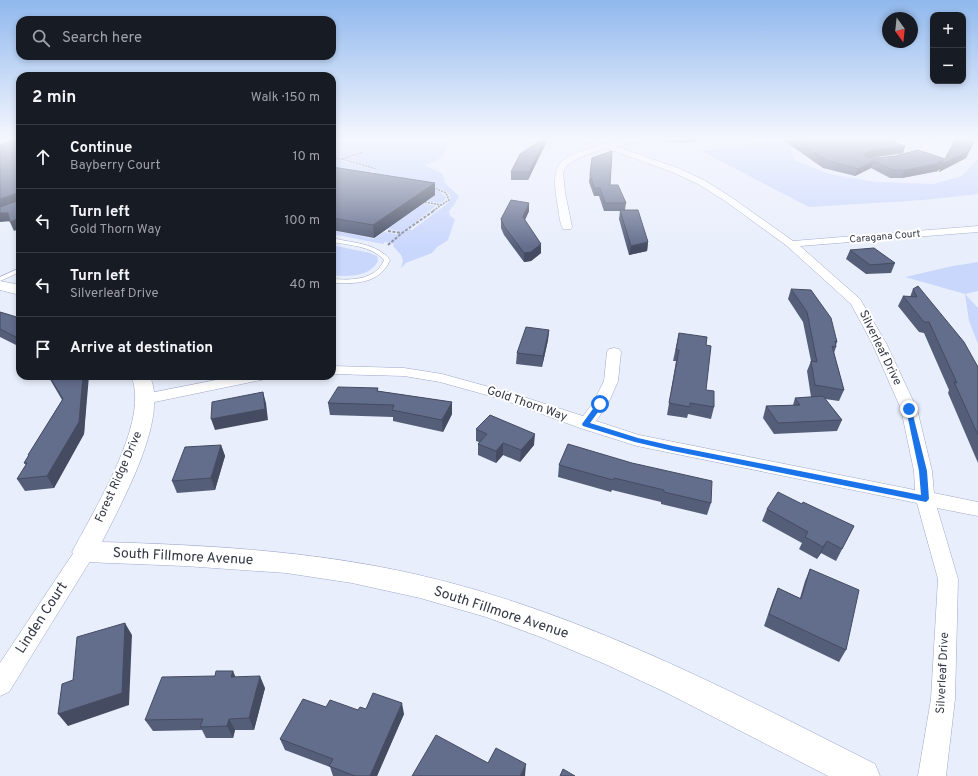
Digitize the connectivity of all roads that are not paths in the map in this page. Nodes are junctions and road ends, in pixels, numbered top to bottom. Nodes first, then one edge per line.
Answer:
1 (560, 176) edge
2 (688, 176) edge
3 (567, 227) dead end
4 (978, 229) edge
5 (336, 241) edge
6 (792, 244) junction
7 (16, 272) edge
8 (0, 278) edge
9 (336, 281) edge
10 (0, 285) edge
11 (16, 289) edge
12 (614, 352) dead end
13 (336, 370) edge
14 (142, 380) edge
15 (239, 380) edge
16 (145, 399) junction
17 (586, 424) junction
18 (926, 499) junction
19 (978, 509) edge
20 (85, 552) junction
21 (0, 684) edge
22 (863, 776) edge
23 (932, 776) edge

1 - 3 street
2 - 6 street, Silverleaf Drive
4 - 6 street, Caragana Court
5 - 9 lane
6 - 18 street, Silverleaf Drive
7 - 8 lane
10 - 11 street
12 - 17 street
13 - 17 street, Gold Thorn Way
14 - 16 street, Forest Ridge Drive
15 - 16 street
16 - 20 street, Forest Ridge Drive
17 - 18 street, Gold Thorn Way
18 - 19 street, Gold Thorn Way
18 - 23 street, Silverleaf Drive
20 - 21 street, Linden Court
20 - 22 street, South Fillmore Avenue

